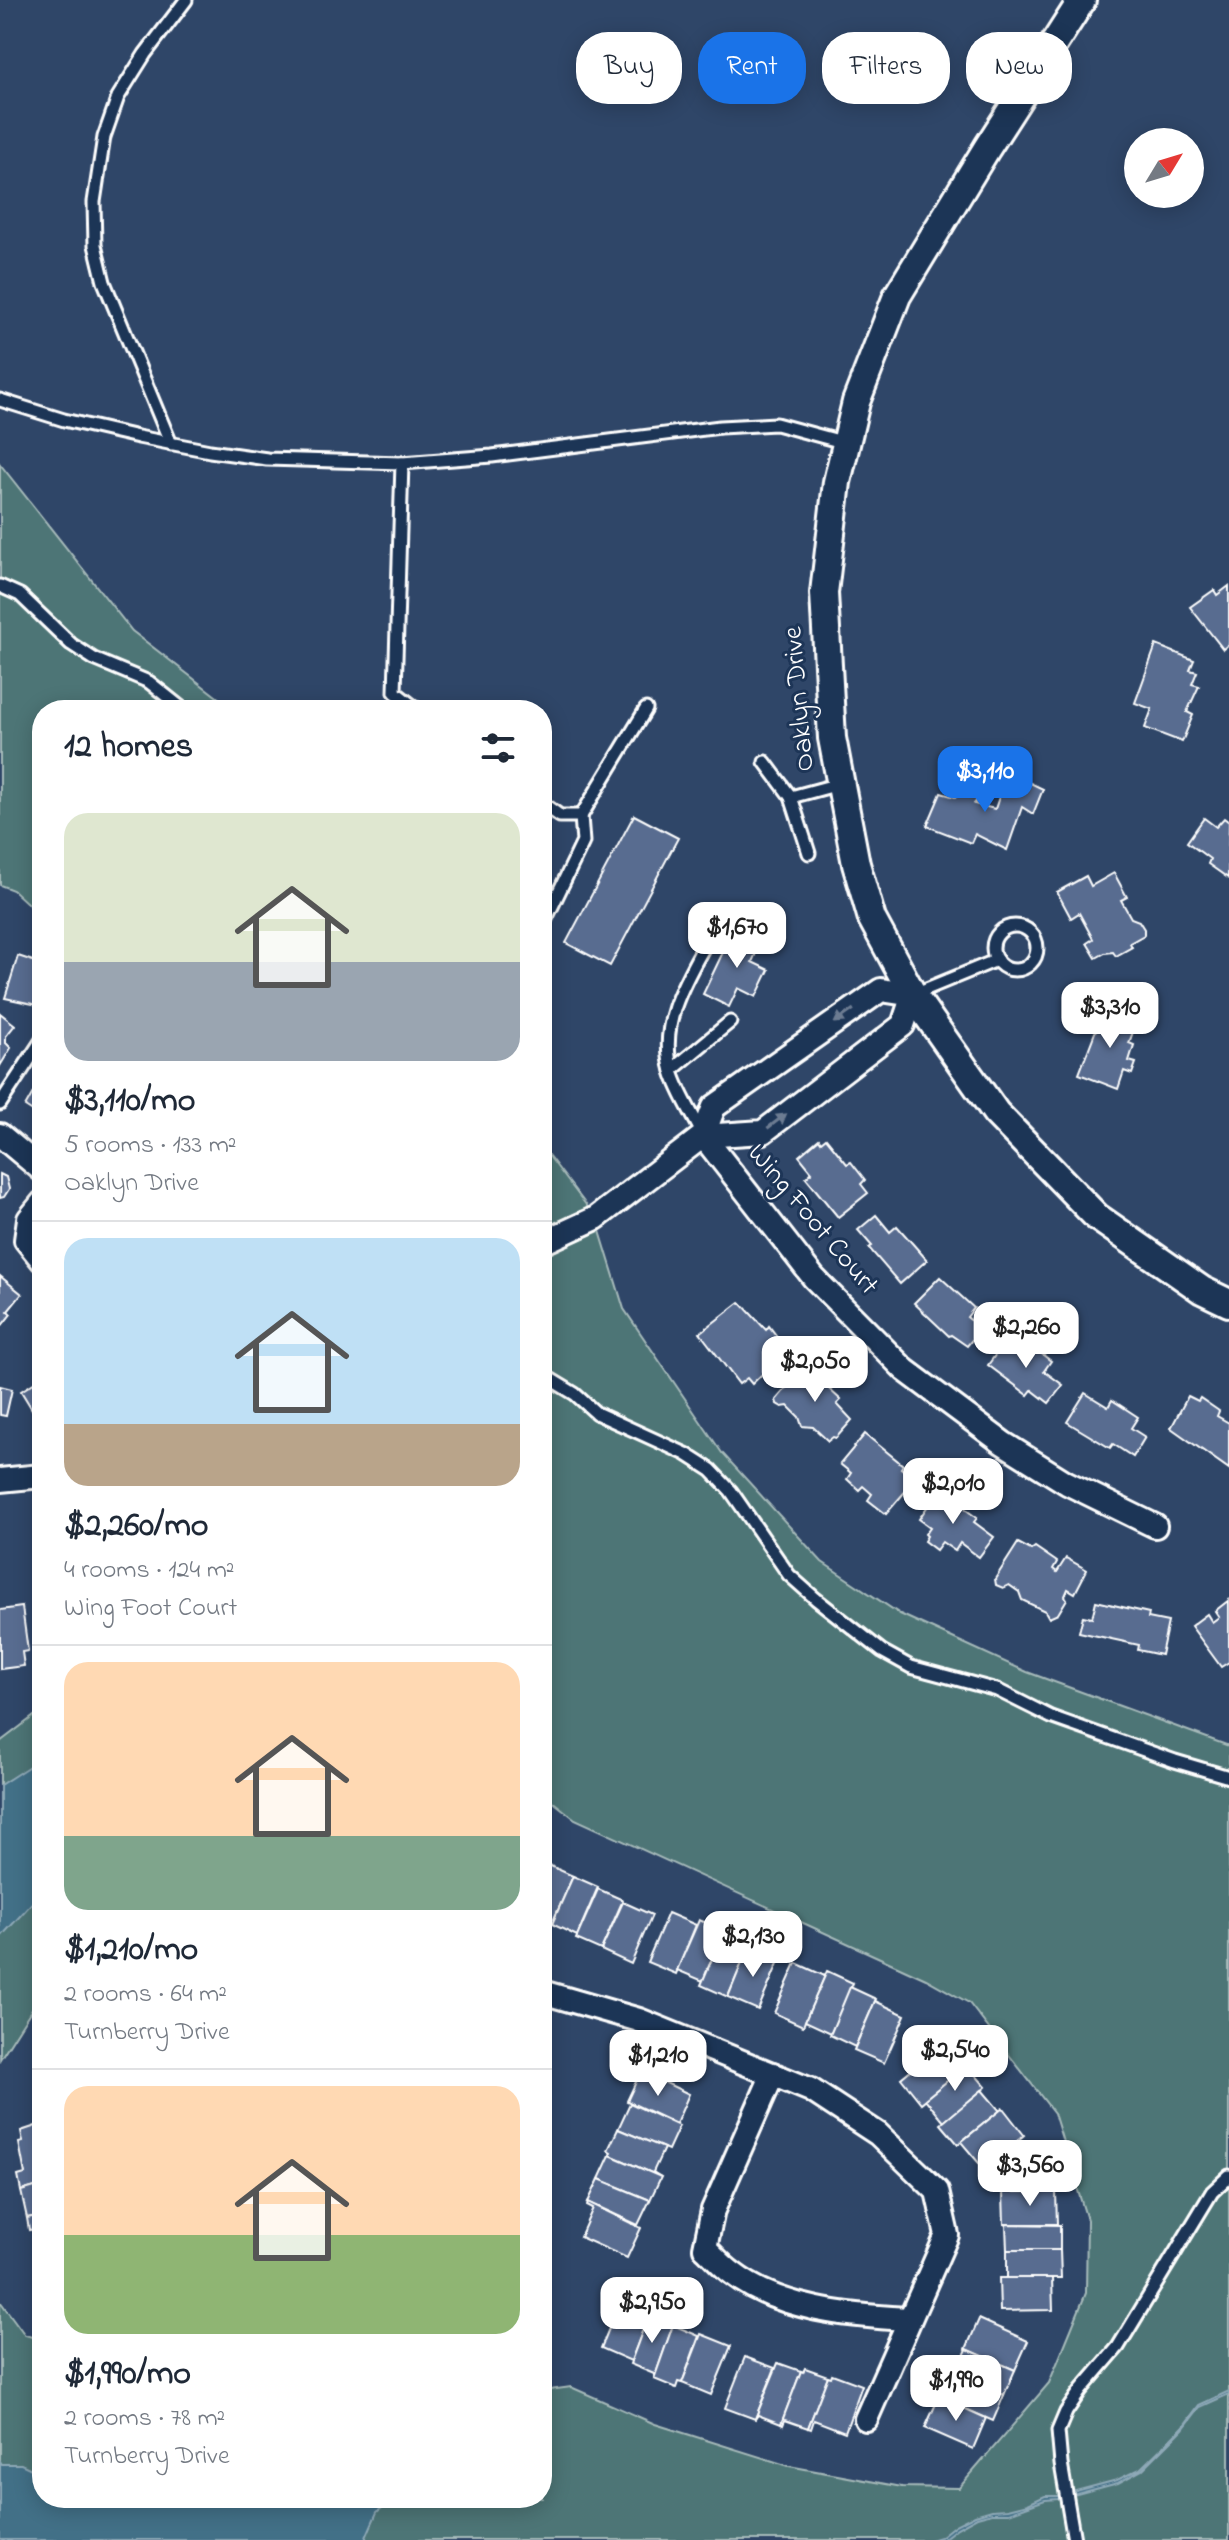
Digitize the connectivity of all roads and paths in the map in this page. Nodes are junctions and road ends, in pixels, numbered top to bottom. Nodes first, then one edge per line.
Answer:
1 (186, 0) edge
2 (1082, 0) edge
3 (0, 400) edge
4 (846, 443) junction
5 (171, 444) junction
6 (402, 463) junction
7 (0, 586) edge
8 (172, 700) edge
9 (405, 700) edge
10 (646, 709) dead end
11 (765, 762) dead end
12 (839, 784) junction
13 (791, 797) junction
14 (552, 810) edge
15 (581, 816) junction
16 (809, 853) dead end
17 (552, 906) edge
18 (713, 930) dead end
19 (997, 960) dead end
20 (913, 995) junction
21 (730, 1022) dead end
22 (32, 1055) edge
23 (672, 1070) junction
24 (0, 1104) edge
25 (0, 1135) edge
26 (703, 1136) junction
27 (32, 1162) edge
28 (32, 1215) edge
29 (552, 1238) edge
30 (32, 1248) edge
31 (1229, 1303) edge
32 (552, 1380) edge
33 (32, 1477) edge
34 (0, 1480) edge
35 (1155, 1526) dead end
36 (1229, 1777) edge
37 (552, 1995) edge
38 (773, 2074) junction
39 (1229, 2176) edge
40 (909, 2319) junction
41 (866, 2419) dead end
42 (1074, 2540) edge

1 - 5 lane
2 - 4 street, Oaklyn Drive
3 - 5 lane
4 - 6 lane
4 - 12 street, Oaklyn Drive
5 - 6 lane
6 - 9 lane
7 - 8 lane
10 - 15 lane
11 - 13 lane
12 - 13 lane
12 - 20 street, Oaklyn Drive
13 - 16 lane
14 - 15 lane
15 - 17 lane
18 - 23 lane
19 - 20 lane
20 -> 26 street
26 -> 20 street
20 - 31 street, Oaklyn Drive
21 - 23 lane
22 - 24 lane
23 - 26 lane
25 - 27 street
26 - 29 street
26 - 35 street, Wing Foot Court
28 - 30 street
32 - 36 lane
33 - 34 street
37 - 38 street
38 - 40 street
38 - 40 street
39 - 42 lane
40 - 41 street

